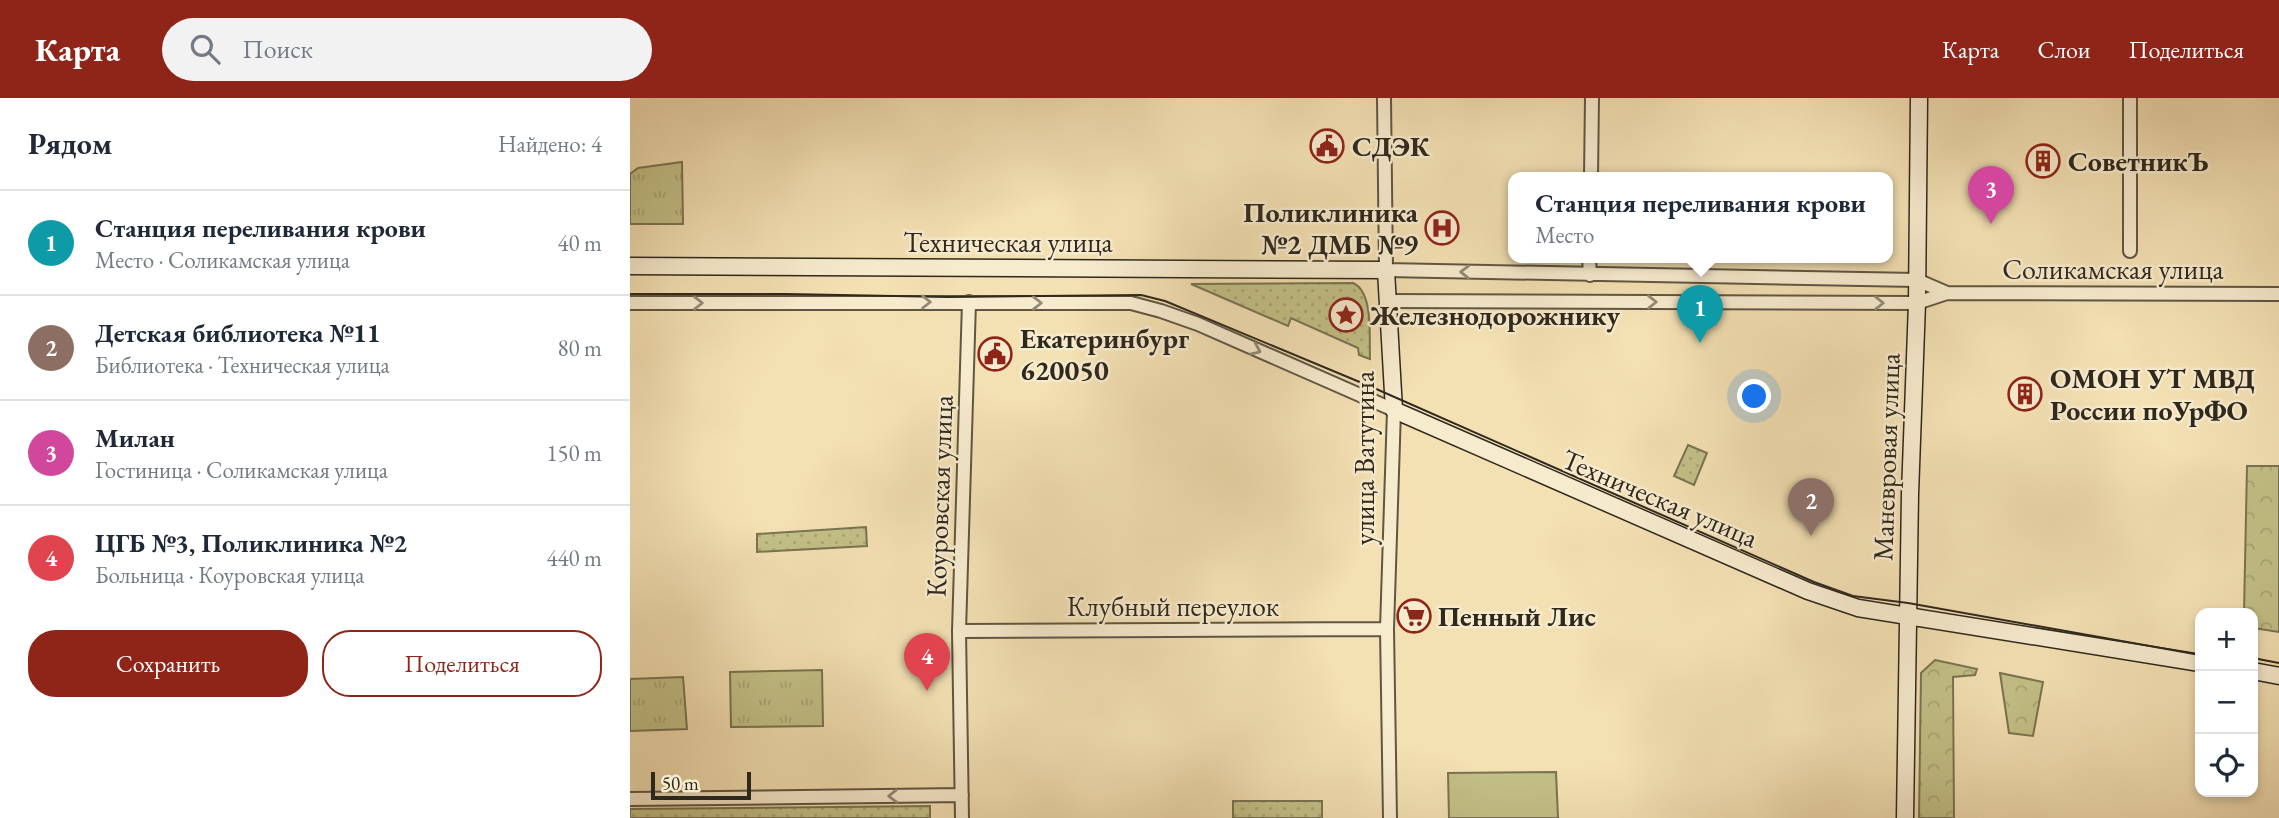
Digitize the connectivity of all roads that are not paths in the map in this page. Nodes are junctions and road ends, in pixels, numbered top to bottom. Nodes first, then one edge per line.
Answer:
1 (1384, 98) edge
2 (1592, 98) edge
3 (1919, 98) edge
4 (2130, 98) edge
5 (1591, 172) edge
6 (2130, 251) dead end
7 (1589, 263) edge
8 (630, 266) edge
9 (1385, 270) junction
10 (1590, 275) junction
11 (1917, 281) junction
12 (1947, 293) junction
13 (2279, 294) edge
14 (1387, 301) junction
15 (969, 302) junction
16 (630, 303) edge
17 (1917, 303) junction
18 (1394, 410) junction
19 (1908, 615) junction
20 (1387, 629) junction
21 (959, 631) junction
22 (2195, 662) edge
23 (2258, 672) edge
24 (2279, 676) edge
25 (961, 795) junction
26 (630, 799) edge
27 (962, 818) edge
28 (1390, 818) edge
29 (1905, 818) edge

1 - 9 street, улица Ватутина
2 - 5 street
3 - 11 main road, Маневровая улица
4 - 6 street
7 - 10 street
8 - 9 main road, Техническая улица
10 -> 9 street, Соликамская улица
9 - 14 main road, улица Ватутина
10 - 11 street, Соликамская улица
11 - 12 street, Соликамская улица
11 - 17 main road, Маневровая улица
12 - 13 street, Соликамская улица
12 - 17 street, Соликамская улица
14 -> 17 street, Соликамская улица
14 - 18 main road, улица Ватутина
16 -> 15 street
15 -> 18 street
15 - 21 street, Коуровская улица
17 - 19 main road, Маневровая улица
18 - 19 main road, Техническая улица
18 - 20 street, улица Ватутина
19 - 22 main road, Техническая улица
19 - 29 main road, Маневровая улица
20 - 21 street, Клубный переулок
20 - 28 street, улица Ватутина
21 - 25 street, Коуровская улица
23 - 24 main road
25 -> 26 street
25 - 27 street, Коуровская улица

